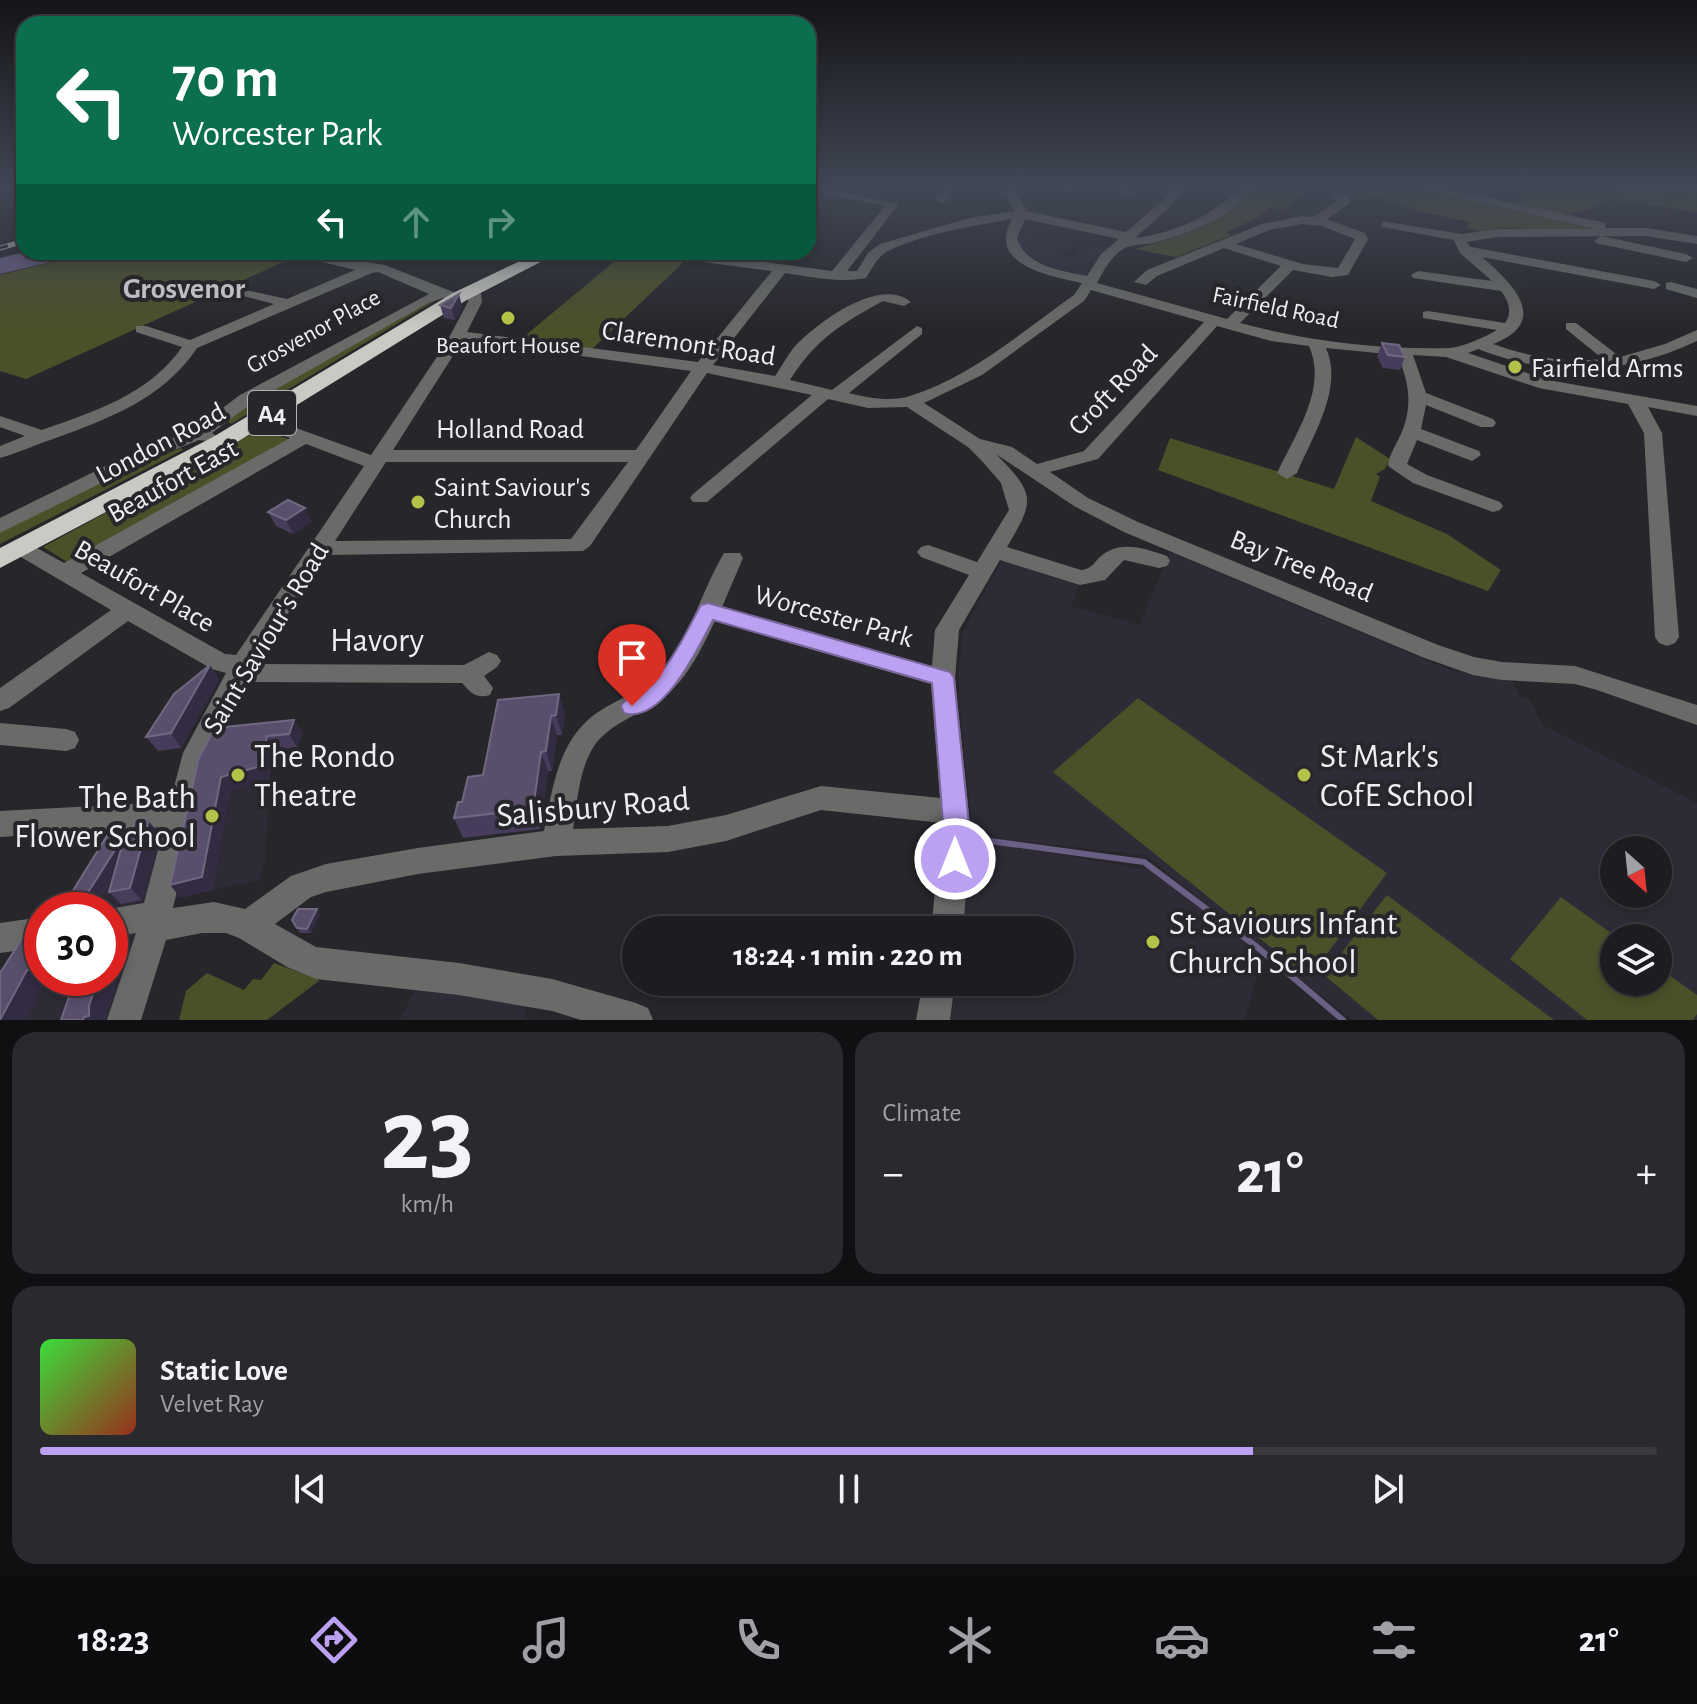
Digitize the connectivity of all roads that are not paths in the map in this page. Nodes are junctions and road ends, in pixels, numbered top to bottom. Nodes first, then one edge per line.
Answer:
1 (870, 234) edge
2 (930, 234) edge
3 (1011, 234) edge
4 (1104, 234) edge
5 (1133, 234) edge
6 (1167, 234) edge
7 (1250, 234) edge
8 (1349, 234) edge
9 (1423, 234) edge
10 (1496, 234) edge
11 (1551, 234) edge
12 (1586, 234) junction
13 (1594, 234) edge
14 (1642, 234) edge
15 (1127, 239) junction
16 (1697, 240) edge
17 (1224, 244) junction
18 (1464, 244) junction
19 (1686, 258) dead end
20 (336, 260) edge
21 (534, 260) edge
22 (715, 260) edge
23 (1291, 264) junction
24 (369, 269) junction
25 (781, 269) junction
26 (836, 276) junction
27 (1422, 277) dead end
28 (1141, 282) dead end
29 (1090, 283) junction
30 (1645, 285) dead end
31 (1671, 286) dead end
32 (1506, 287) junction
33 (233, 289) dead end
34 (459, 294) junction
35 (1697, 294) edge
36 (904, 302) dead end
37 (285, 303) junction
38 (1428, 315) dead end
39 (1222, 322) junction
40 (1571, 326) dead end
41 (1510, 328) junction
42 (141, 329) dead end
43 (917, 331) dead end
44 (458, 335) junction
45 (1697, 335) edge
46 (1316, 344) junction
47 (1480, 344) junction
48 (191, 345) junction
49 (1403, 352) junction
50 (1456, 354) junction
51 (1616, 361) junction
52 (702, 368) junction
53 (779, 383) junction
54 (830, 394) junction
55 (1420, 397) junction
56 (911, 402) junction
57 (1636, 402) junction
58 (1697, 411) edge
59 (260, 420) junction
60 (0, 421) edge
61 (1487, 423) dead end
62 (1412, 432) junction
63 (199, 434) junction
64 (40, 436) junction
65 (307, 436) junction
66 (221, 442) junction
67 (974, 443) junction
68 (0, 452) edge
69 (1472, 455) dead end
70 (639, 456) junction
71 (379, 459) junction
72 (1033, 471) junction
73 (1287, 473) dead end
74 (700, 498) dead end
75 (1493, 506) dead end
76 (0, 526) edge
77 (21, 548) junction
78 (318, 548) junction
79 (927, 553) dead end
80 (732, 558) dead end
81 (0, 559) edge
82 (986, 561) junction
83 (1159, 561) dead end
84 (65, 572) junction
85 (127, 610) junction
86 (708, 611) junction
87 (1667, 637) dead end
88 (240, 669) junction
89 (479, 674) dead end
90 (943, 678) junction
91 (0, 701) edge
92 (1697, 715) edge
93 (0, 734) edge
94 (66, 740) dead end
95 (954, 812) junction
96 (179, 814) junction
97 (0, 824) edge
98 (556, 843) junction
99 (948, 916) edge
100 (128, 922) edge
101 (154, 922) junction
102 (248, 926) junction
103 (24, 935) edge
104 (0, 938) edge
105 (937, 996) edge
106 (124, 1020) edge
107 (636, 1020) edge
108 (933, 1020) edge

1 - 26 street
2 - 26 street
3 - 29 street, Fairfield Road
4 - 15 street
5 - 15 street
6 - 15 street
7 - 17 street
8 - 23 street
9 - 18 street
10 - 18 street
11 - 12 street
12 - 13 street
12 - 19 street
14 - 16 street
15 - 29 street
17 - 23 street
17 - 28 street
18 - 30 street
18 - 32 street
20 - 24 street
21 - 34 highway, London Road / A4
22 - 25 street
23 - 39 street, Croft Road
24 - 34 street
24 - 37 street
25 - 26 street
25 - 52 street
27 - 32 street
29 - 39 street, Fairfield Road
29 - 56 street
31 - 35 street
32 - 41 street
33 - 37 street
34 - 44 street, Saint Saviour's Road
34 - 59 highway, London Road / A4
34 - 63 street, Grosvenor Place
36 - 53 street
37 - 48 street
38 - 41 street
39 - 46 street, Fairfield Road
39 - 72 street, Croft Road
40 - 51 street
41 - 47 street
42 - 48 street
43 - 54 street
44 - 52 street, Claremont Road
44 - 71 street, Saint Saviour's Road
45 - 51 street
46 - 49 street, Fairfield Road
46 - 73 street
47 - 50 street
47 - 51 street
48 - 64 street
49 - 50 street, Fairfield Road
49 - 55 street
50 - 57 street
52 - 53 street, Claremont Road
52 - 70 street
53 - 54 street, Claremont Road
54 - 56 street, Claremont Road
54 - 74 street
55 - 61 street
55 - 62 street
56 - 67 street, Bay Tree Road
57 - 58 street
57 - 87 street
59 - 65 street, Holland Road
59 - 66 highway, London Road / A4
60 - 64 street
62 - 69 street
62 - 75 street
63 - 66 street
63 - 76 street, Grosvenor Place
64 - 68 street
65 - 71 street, Holland Road
65 - 84 street, Beaufort East
66 - 77 highway, London Road / A4
67 - 72 street, Bay Tree Road
67 - 82 street
70 - 71 street, Holland Road
70 - 78 street
71 - 78 street, Saint Saviour's Road
72 - 92 street, Bay Tree Road
77 - 81 highway, London Road / A4
77 - 84 street, Beaufort Place
78 - 88 street, Saint Saviour's Road
79 - 82 street
80 - 86 street, Worcester Park
82 - 83 street
82 - 90 street
84 - 85 street, Beaufort Place
85 - 88 street, Beaufort Place
85 - 91 street
86 - 90 street, Worcester Park
86 - 98 street, Worcester Park
88 - 89 street, Havory
88 - 96 street, Saint Saviour's Road
90 - 95 street
93 - 94 street
95 - 98 street, Salisbury Road
95 - 99 street
96 - 97 street
96 - 101 street, Saint Saviour's Road
98 - 102 street, Salisbury Road
100 - 101 street
101 - 102 street
101 - 106 street, Saint Saviour's Road
102 - 107 street
103 - 104 street
105 - 108 street

